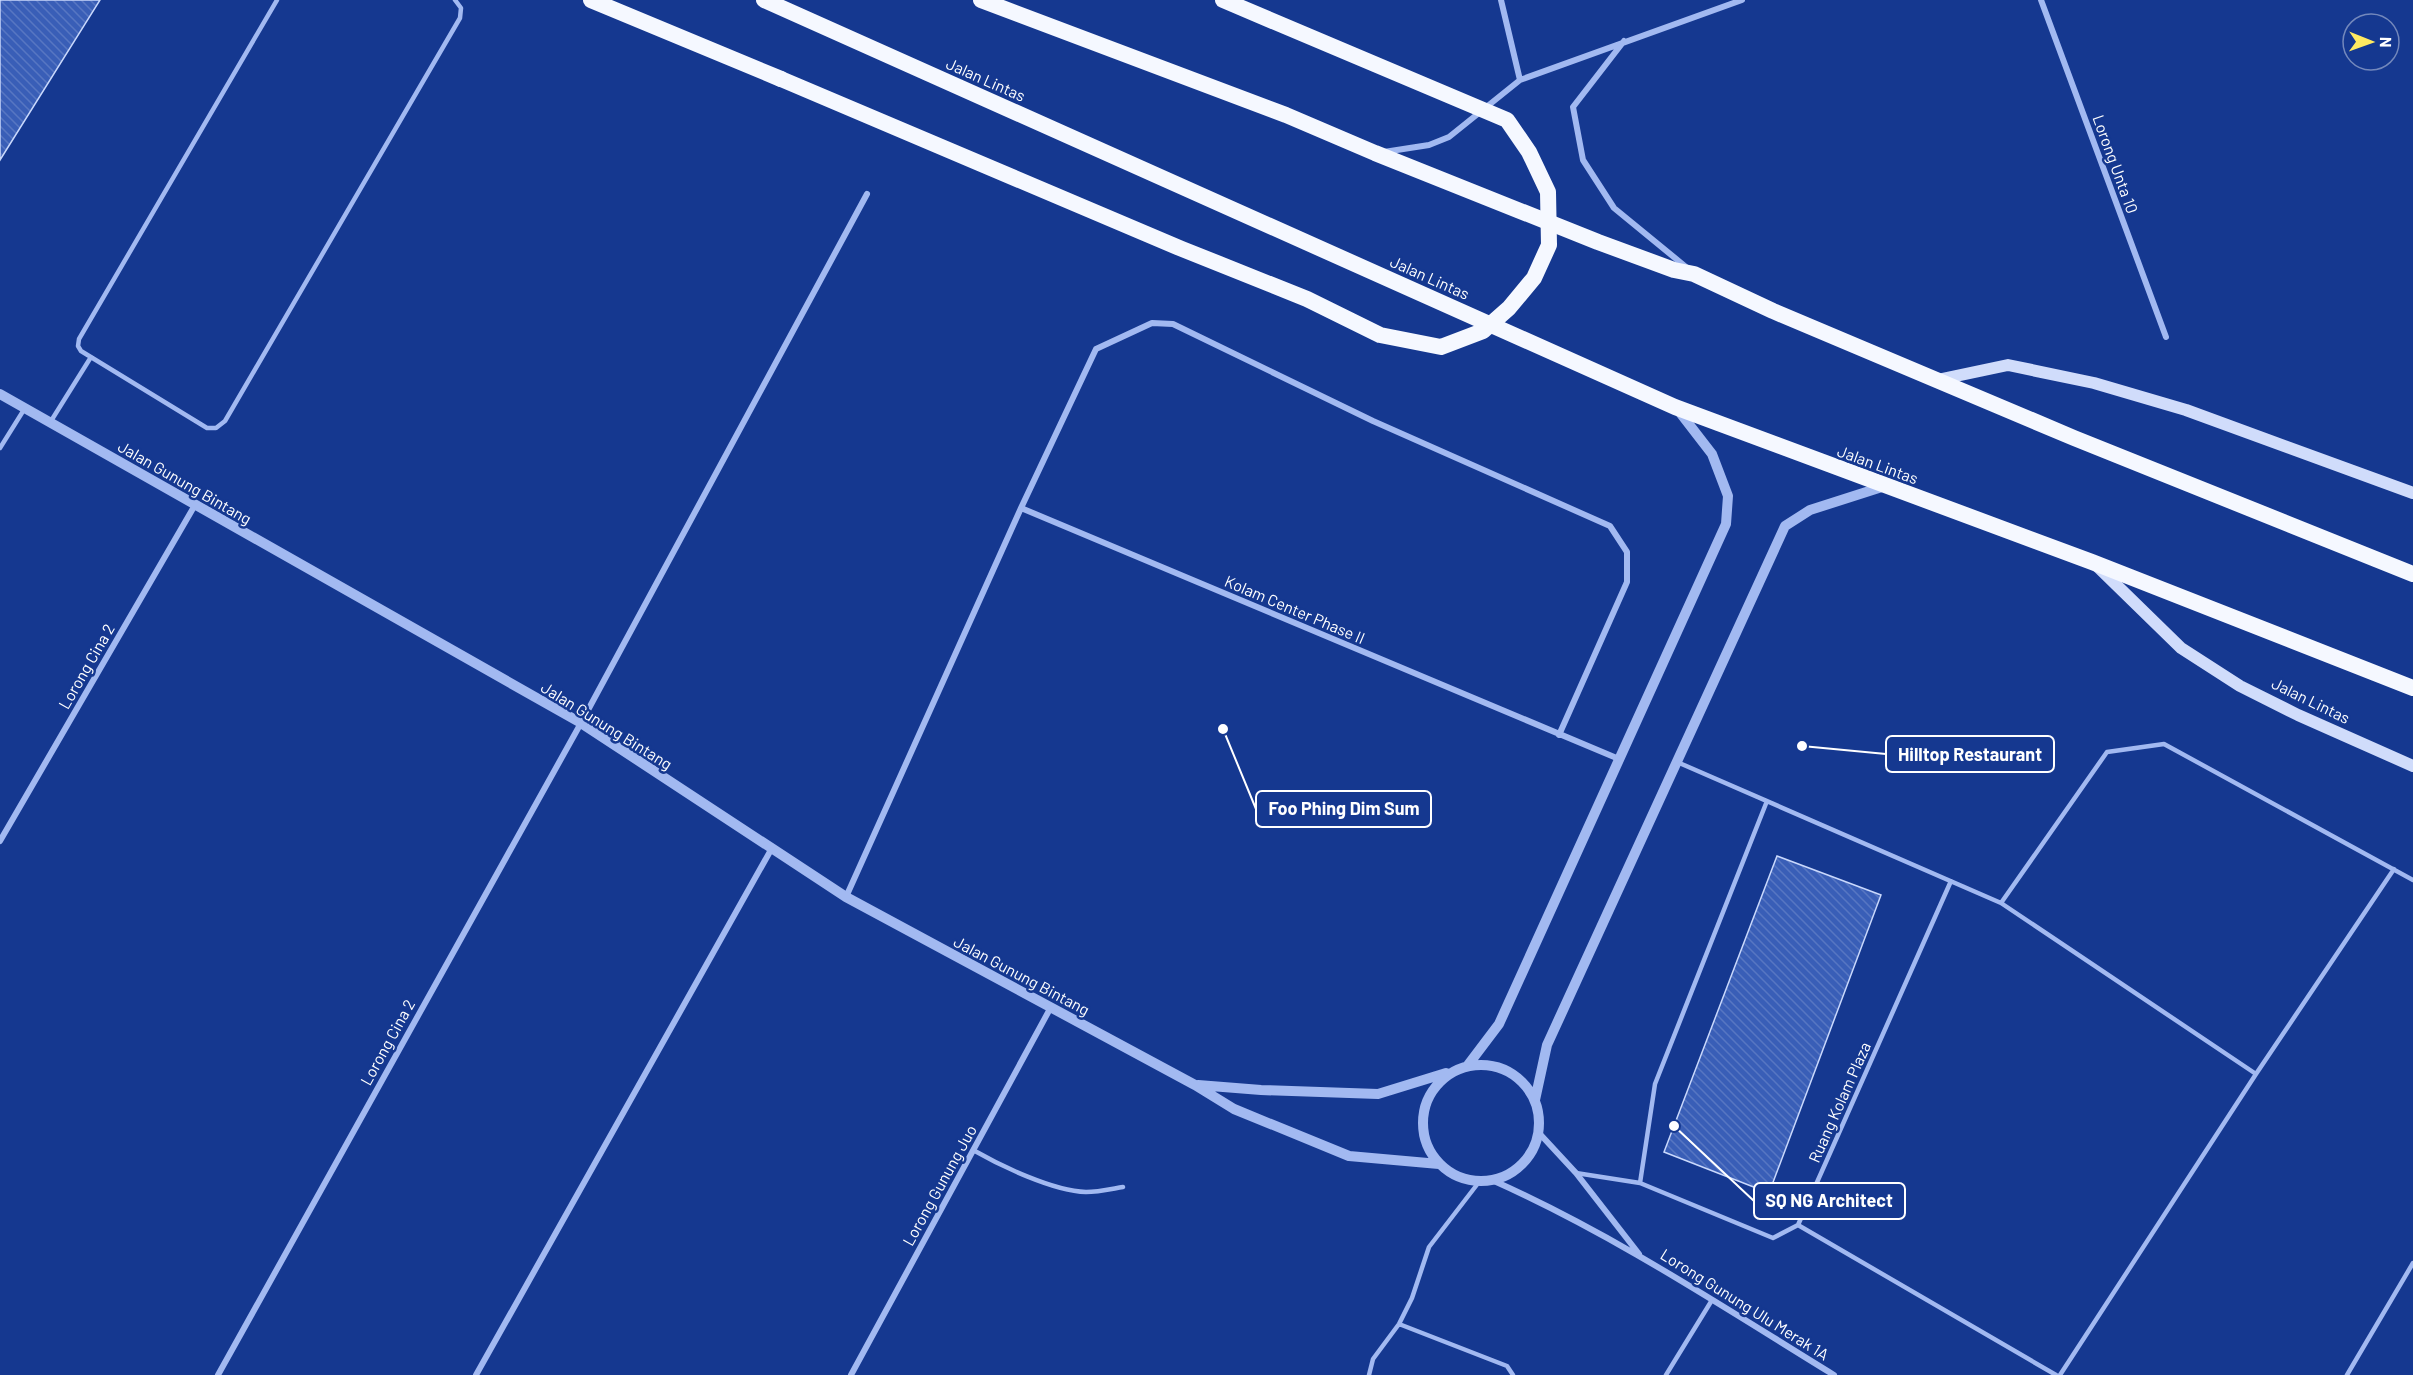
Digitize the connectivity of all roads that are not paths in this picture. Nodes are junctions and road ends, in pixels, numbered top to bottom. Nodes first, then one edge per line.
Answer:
1 (277, 0) edge
2 (455, 0) edge
3 (591, 0) edge
4 (764, 0) edge
5 (981, 0) edge
6 (1223, 0) edge
7 (1501, 0) edge
8 (1742, 0) edge
9 (2041, 0) edge
10 (1624, 41) junction
11 (1520, 80) junction
12 (1375, 153) junction
13 (867, 194) dead end
14 (1694, 274) junction
15 (2166, 337) dead end
16 (91, 357) junction
17 (1936, 380) junction
18 (0, 394) edge
19 (1675, 407) junction
20 (25, 408) junction
21 (50, 422) junction
22 (0, 448) edge
23 (1885, 486) junction
24 (2413, 493) edge
25 (195, 505) junction
26 (1021, 508) junction
27 (2092, 562) junction
28 (2413, 574) edge
29 (2413, 688) edge
30 (581, 723) junction
31 (1559, 735) junction
32 (1619, 759) junction
33 (1677, 762) junction
34 (2413, 766) edge
35 (1767, 801) junction
36 (0, 841) edge
37 (772, 848) junction
38 (2394, 869) junction
39 (1951, 880) junction
40 (2413, 880) edge
41 (846, 897) junction
42 (2001, 903) junction
43 (1051, 1007) junction
44 (1468, 1065) junction
45 (1451, 1072) junction
46 (2256, 1074) junction
47 (1195, 1085) junction
48 (1535, 1100) junction
49 (1539, 1133) junction
50 (973, 1150) junction
51 (1439, 1164) junction
52 (1576, 1173) junction
53 (1494, 1181) junction
54 (1479, 1182) junction
55 (1640, 1183) junction
56 (1123, 1187) dead end
57 (1798, 1225) junction
58 (1641, 1257) junction
59 (2413, 1263) edge
60 (1712, 1300) junction
61 (1399, 1324) junction
62 (218, 1375) edge
63 (476, 1375) edge
64 (851, 1375) edge
65 (1369, 1375) edge
66 (1513, 1375) edge
67 (1666, 1375) edge
68 (1834, 1375) edge
69 (2058, 1375) edge
70 (2347, 1375) edge

1 - 16 lane
2 - 16 lane
3 - 6 highway, bridge
4 - 19 highway, Jalan Lintas
5 - 12 highway
7 - 11 street
8 - 10 street
9 - 15 street, Lorong Unta 10
10 - 11 street
10 - 14 street
11 - 12 street
12 - 14 highway
13 - 30 street, Lorong Cina 2
14 - 17 highway
16 - 21 lane
17 - 24 main road
17 - 28 highway
18 - 20 street, Jalan Gunung Bintang
19 - 23 highway, Jalan Lintas
19 - 32 street
20 - 21 street, Jalan Gunung Bintang
20 - 22 lane
21 - 25 street, Jalan Gunung Bintang
23 - 27 highway, Jalan Lintas
23 - 33 street
25 - 30 street, Jalan Gunung Bintang
25 - 36 street, Lorong Cina 2
26 - 31 street, Kolam Center Phase II
26 - 31 street
26 - 41 street
27 - 29 highway, Jalan Lintas
27 - 34 main road, Jalan Lintas
30 - 37 street, Jalan Gunung Bintang
30 - 62 street, Lorong Cina 2
31 - 32 street, Kolam Center Phase II
32 - 44 street
33 - 35 lane
33 - 48 street
35 - 39 lane
35 - 55 lane
37 - 41 street, Jalan Gunung Bintang
37 - 63 street
38 - 40 lane
38 - 42 lane
38 - 46 lane
39 - 42 lane
39 - 57 lane, Ruang Kolam Plaza
41 - 43 street, Jalan Gunung Bintang
42 - 46 lane
43 - 47 street, Jalan Gunung Bintang
43 - 50 street, Lorong Gunung Juo
44 - 45 street
44 - 48 street
45 - 47 street, Jalan Gunung Bintang
45 - 51 street
46 - 69 lane
47 - 51 street, Jalan Gunung Bintang
48 - 49 street
49 - 52 street, Lorong Gunung Ulu Merak 1A
49 - 53 street
50 - 56 lane
50 - 64 street, Lorong Gunung Juo
51 - 54 street
52 - 55 lane
52 - 58 street, Lorong Gunung Ulu Merak 1A
53 - 54 street
53 - 58 street, Lorong Gunung Ulu Merak 1A
54 - 61 lane
55 - 57 lane
57 - 69 lane
58 - 60 street, Lorong Gunung Ulu Merak 1A
59 - 70 lane
60 - 67 lane
60 - 68 street, Lorong Gunung Ulu Merak 1A
61 - 65 lane
61 - 66 lane

